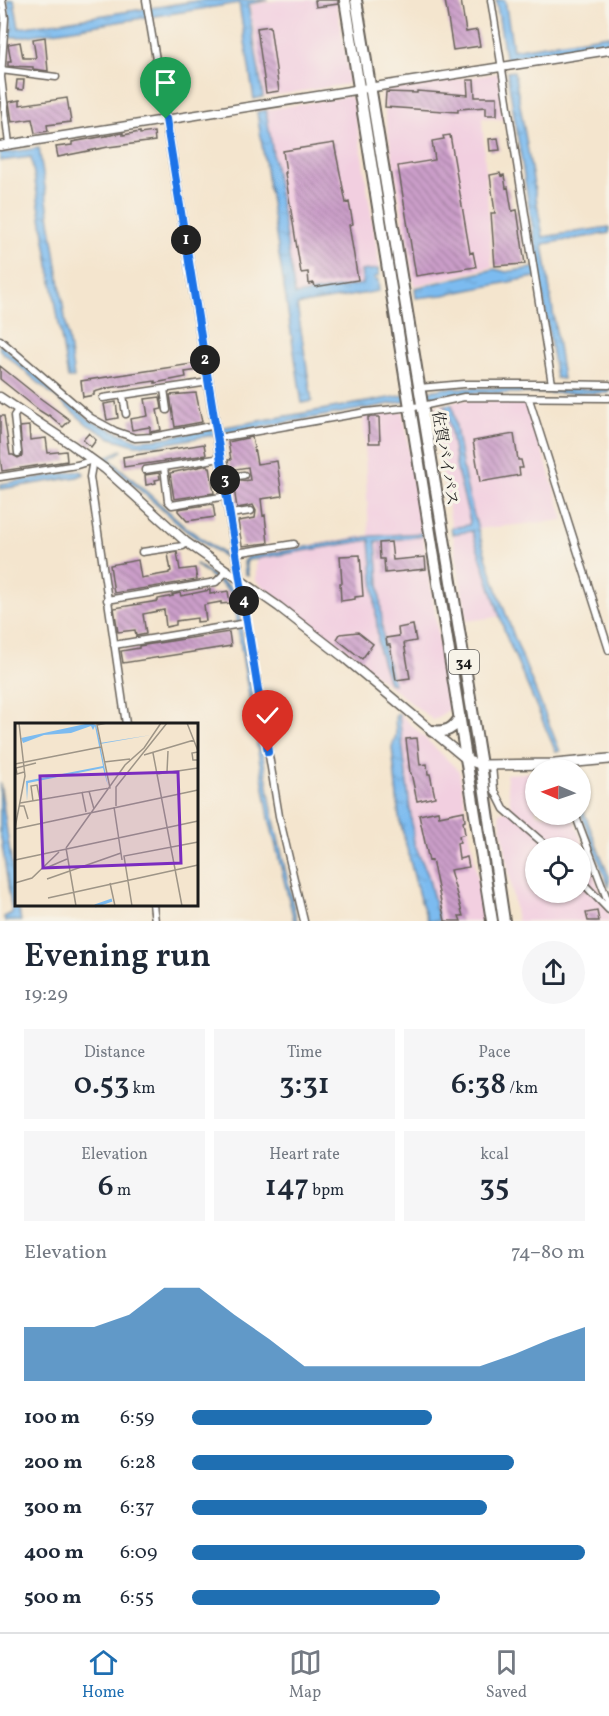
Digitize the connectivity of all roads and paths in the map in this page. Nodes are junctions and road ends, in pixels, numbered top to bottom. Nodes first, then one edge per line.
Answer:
1 (2, 0) edge
2 (345, 0) edge
3 (356, 0) edge
4 (491, 0) edge
5 (146, 3) edge
6 (609, 50) edge
7 (501, 66) junction
8 (1, 75) edge
9 (56, 77) dead end
10 (365, 88) junction
11 (166, 119) junction
12 (5, 145) edge
13 (0, 340) edge
14 (209, 382) junction
15 (552, 384) junction
16 (609, 385) edge
17 (164, 389) junction
18 (420, 389) junction
19 (123, 394) junction
20 (0, 397) edge
21 (103, 398) dead end
22 (609, 398) edge
23 (529, 399) junction
24 (416, 406) junction
25 (18, 410) junction
26 (167, 410) dead end
27 (126, 414) dead end
28 (216, 425) junction
29 (218, 438) junction
30 (18, 453) dead end
31 (221, 458) junction
32 (93, 460) junction
33 (164, 467) junction
34 (145, 470) dead end
35 (244, 475) dead end
36 (0, 477) edge
37 (224, 478) junction
38 (227, 496) junction
39 (251, 511) dead end
40 (230, 514) junction
41 (186, 542) junction
42 (294, 544) dead end
43 (142, 552) dead end
44 (236, 553) junction
45 (222, 577) junction
46 (240, 579) junction
47 (107, 600) junction
48 (248, 623) junction
49 (114, 645) junction
50 (609, 650) edge
51 (460, 717) junction
52 (126, 723) edge
53 (432, 731) junction
54 (609, 759) edge
55 (467, 760) junction
56 (591, 761) edge
57 (487, 765) junction
58 (525, 766) edge
59 (578, 825) edge
60 (536, 837) edge
61 (591, 891) edge
62 (609, 904) edge
63 (153, 906) edge
64 (609, 910) edge
65 (155, 921) edge
66 (304, 921) edge
67 (492, 921) edge
68 (504, 921) edge

1 - 8 street
2 - 10 highway, 佐賀バイパス / 34
3 - 10 highway, 佐賀バイパス / 34
4 - 7 street
5 - 11 street
6 - 7 street
7 - 10 street
7 - 15 street
8 - 9 street
8 - 12 street
10 - 11 street
10 - 18 highway, 佐賀バイパス / 34
10 - 24 highway, 佐賀バイパス / 34
11 - 12 street
11 - 14 street
13 - 28 street
14 - 17 street
14 - 28 street
15 - 16 street
15 - 18 street
17 - 19 street
17 - 26 street
18 - 24 highway, 佐賀バイパス / 34
19 - 21 street
19 - 27 street
20 - 25 street
22 - 23 street
23 - 24 street
23 - 50 street
24 - 29 street
24 - 51 highway, 佐賀バイパス / 34
24 - 57 highway, 佐賀バイパス / 34
25 - 30 street
25 - 32 street
28 - 29 street
29 - 31 street
31 - 33 street
31 - 37 street
32 - 36 street
32 - 41 street
32 - 47 street
33 - 34 street
33 - 38 street
35 - 37 street
37 - 38 street
38 - 40 street
39 - 40 street
40 - 44 street
41 - 43 street
41 - 45 street
42 - 44 street
44 - 46 street
45 - 46 street
45 - 47 street
46 - 48 street
46 - 53 street
47 - 49 street
48 - 49 street
48 - 66 street
49 - 52 street
51 - 53 highway
51 - 55 highway, 佐賀バイパス / 34
53 - 55 street
54 - 56 main road
55 - 57 street
55 - 67 highway, 佐賀バイパス / 34
57 - 58 main road
57 - 60 street
57 - 68 highway, 佐賀バイパス / 34
59 - 62 street
61 - 64 street
63 - 65 street

